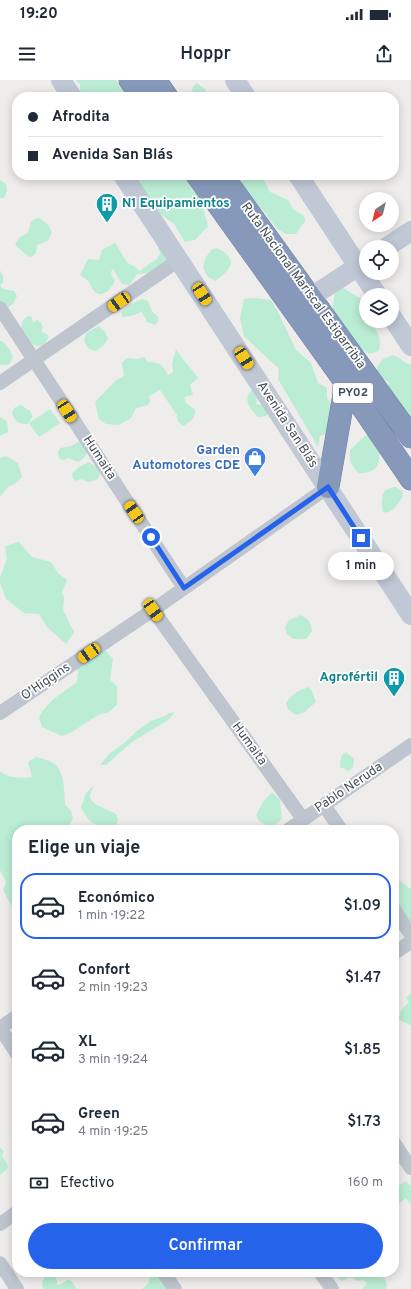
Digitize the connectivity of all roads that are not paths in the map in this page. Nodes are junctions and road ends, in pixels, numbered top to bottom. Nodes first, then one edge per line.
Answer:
1 (61, 80) edge
2 (130, 80) edge
3 (155, 80) edge
4 (235, 80) edge
5 (69, 92) edge
6 (138, 92) edge
7 (163, 92) edge
8 (243, 92) edge
9 (126, 180) edge
10 (201, 180) edge
11 (226, 180) edge
12 (302, 180) edge
13 (411, 231) edge
14 (398, 240) edge
15 (359, 259) edge
16 (179, 260) junction
17 (359, 265) edge
18 (311, 297) junction
19 (0, 308) edge
20 (399, 328) edge
21 (411, 346) edge
22 (34, 360) junction
23 (0, 383) edge
24 (346, 383) junction
25 (411, 437) edge
26 (411, 479) edge
27 (328, 487) junction
28 (184, 588) junction
29 (153, 610) junction
30 (411, 615) edge
31 (0, 713) edge
32 (411, 745) edge
33 (324, 805) junction
34 (303, 820) junction
35 (296, 825) edge
36 (338, 825) edge
37 (399, 917) edge
38 (411, 935) edge
39 (411, 942) edge
40 (399, 950) edge
41 (12, 1020) edge
42 (0, 1028) edge
43 (12, 1046) edge
44 (399, 1150) edge
45 (411, 1168) edge
46 (12, 1216) edge
47 (0, 1224) edge
48 (0, 1263) edge
49 (167, 1277) edge
50 (324, 1277) edge
51 (17, 1289) edge
52 (175, 1289) edge
53 (332, 1289) edge

1 - 5 street
2 - 6 highway
3 - 7 highway
4 - 8 street
9 - 16 street, Avenida San Blás
10 - 24 highway, Ruta Nacional Mariscal Estigarribia / PY02
11 - 18 highway, Ruta Nacional Mariscal Estigarribia / PY02
12 - 15 street
13 - 14 street
16 - 22 street
16 - 27 street, Avenida San Blás
17 - 18 street
18 - 25 highway, Ruta Nacional Mariscal Estigarribia / PY02
19 - 22 street, Humaita
20 - 21 street
22 - 23 street
22 - 28 street, Humaita
24 - 26 highway, Ruta Nacional Mariscal Estigarribia / PY02
24 - 27 highway
27 - 28 street, O'Higgins
27 - 30 street, Avenida San Blás
28 - 29 street, O'Higgins
29 - 31 street, O'Higgins
29 - 34 street, Humaita
32 - 33 street, Pablo Neruda
33 - 34 street, Pablo Neruda
33 - 36 street
34 - 35 street, Pablo Neruda
37 - 38 street
39 - 40 street
41 - 42 street
42 - 43 street
44 - 45 street
46 - 47 street
48 - 51 street
49 - 52 street
50 - 53 street

